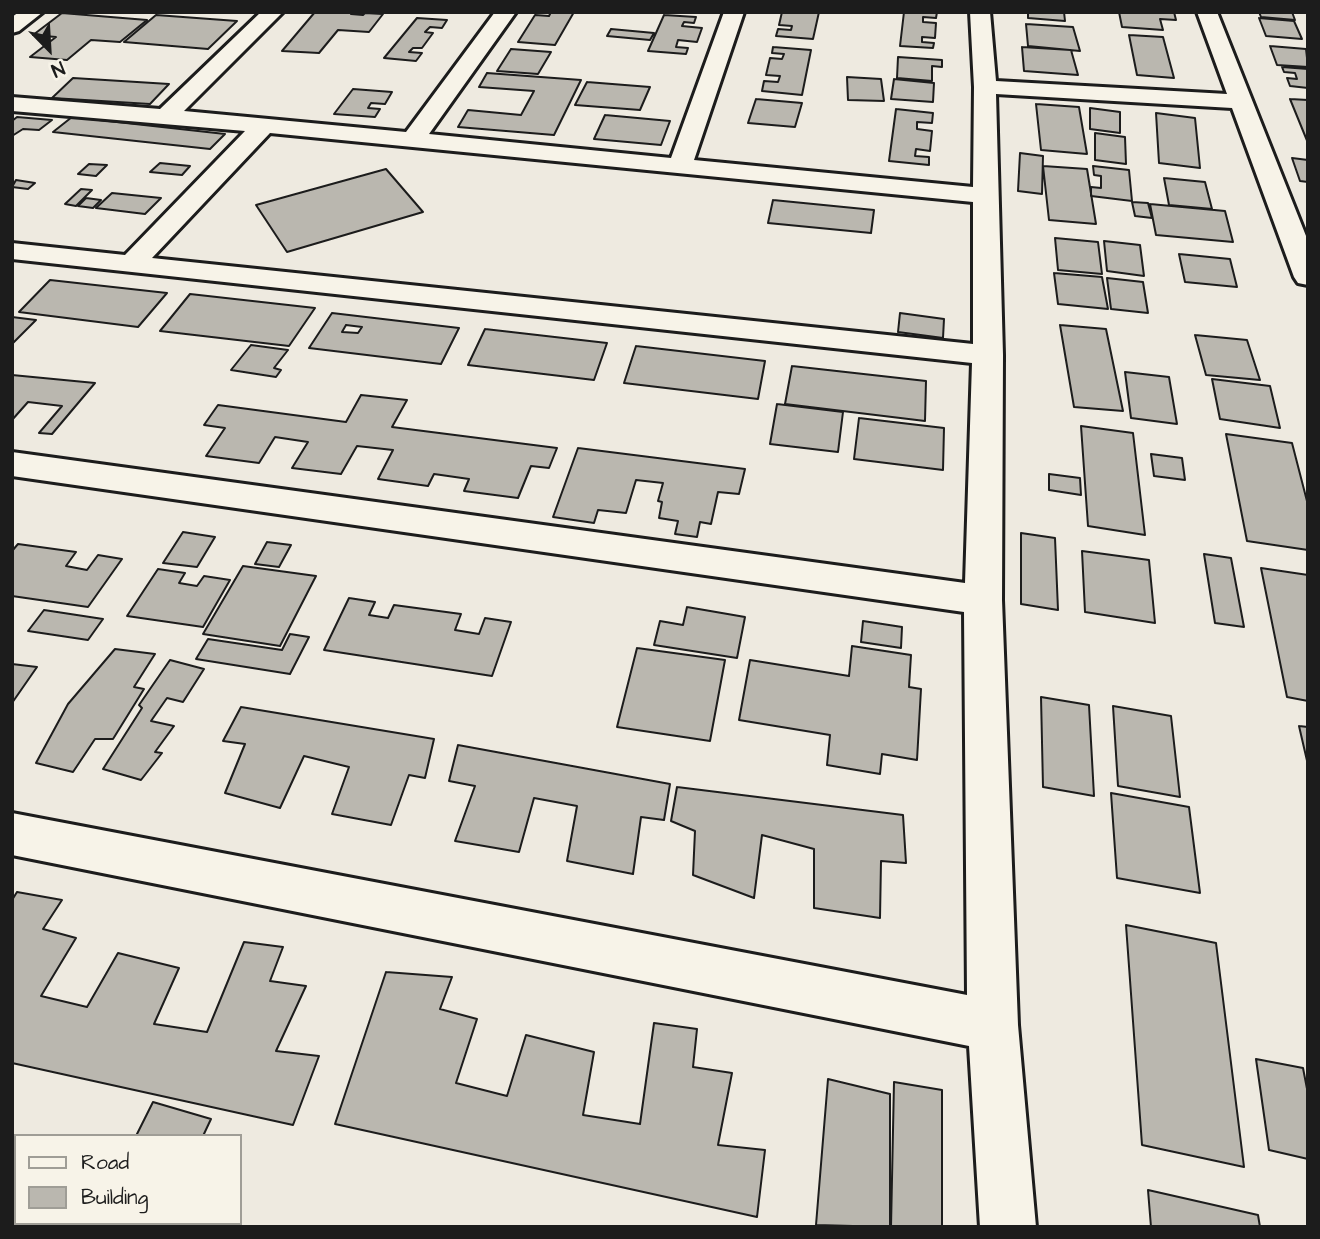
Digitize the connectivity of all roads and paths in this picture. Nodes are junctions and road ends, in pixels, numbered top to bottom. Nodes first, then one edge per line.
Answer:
1 (33, 12) edge
2 (273, 12) edge
3 (506, 12) edge
4 (734, 12) edge
5 (980, 12) edge
6 (1207, 12) edge
7 (12, 27) edge
8 (985, 87) junction
9 (1242, 102) junction
10 (12, 104) edge
11 (165, 117) junction
12 (264, 125) junction
13 (412, 140) junction
14 (680, 166) junction
15 (986, 197) junction
16 (1297, 228) edge
17 (12, 251) edge
18 (131, 264) junction
19 (1308, 277) edge
20 (988, 355) junction
21 (12, 464) edge
22 (983, 600) junction
23 (12, 834) edge
24 (993, 1025) junction
25 (1007, 1227) edge

1 - 7 street
2 - 11 street
3 - 13 street
4 - 14 street
5 - 8 street
6 - 9 street
8 - 9 street
8 - 15 street
9 - 16 street
10 - 11 street
11 - 12 street
12 - 13 street
12 - 18 street
13 - 14 street
14 - 15 street
15 - 20 street
16 - 19 street
17 - 18 street
18 - 20 street
20 - 22 street
21 - 22 street
22 - 24 street
23 - 24 street
24 - 25 street

